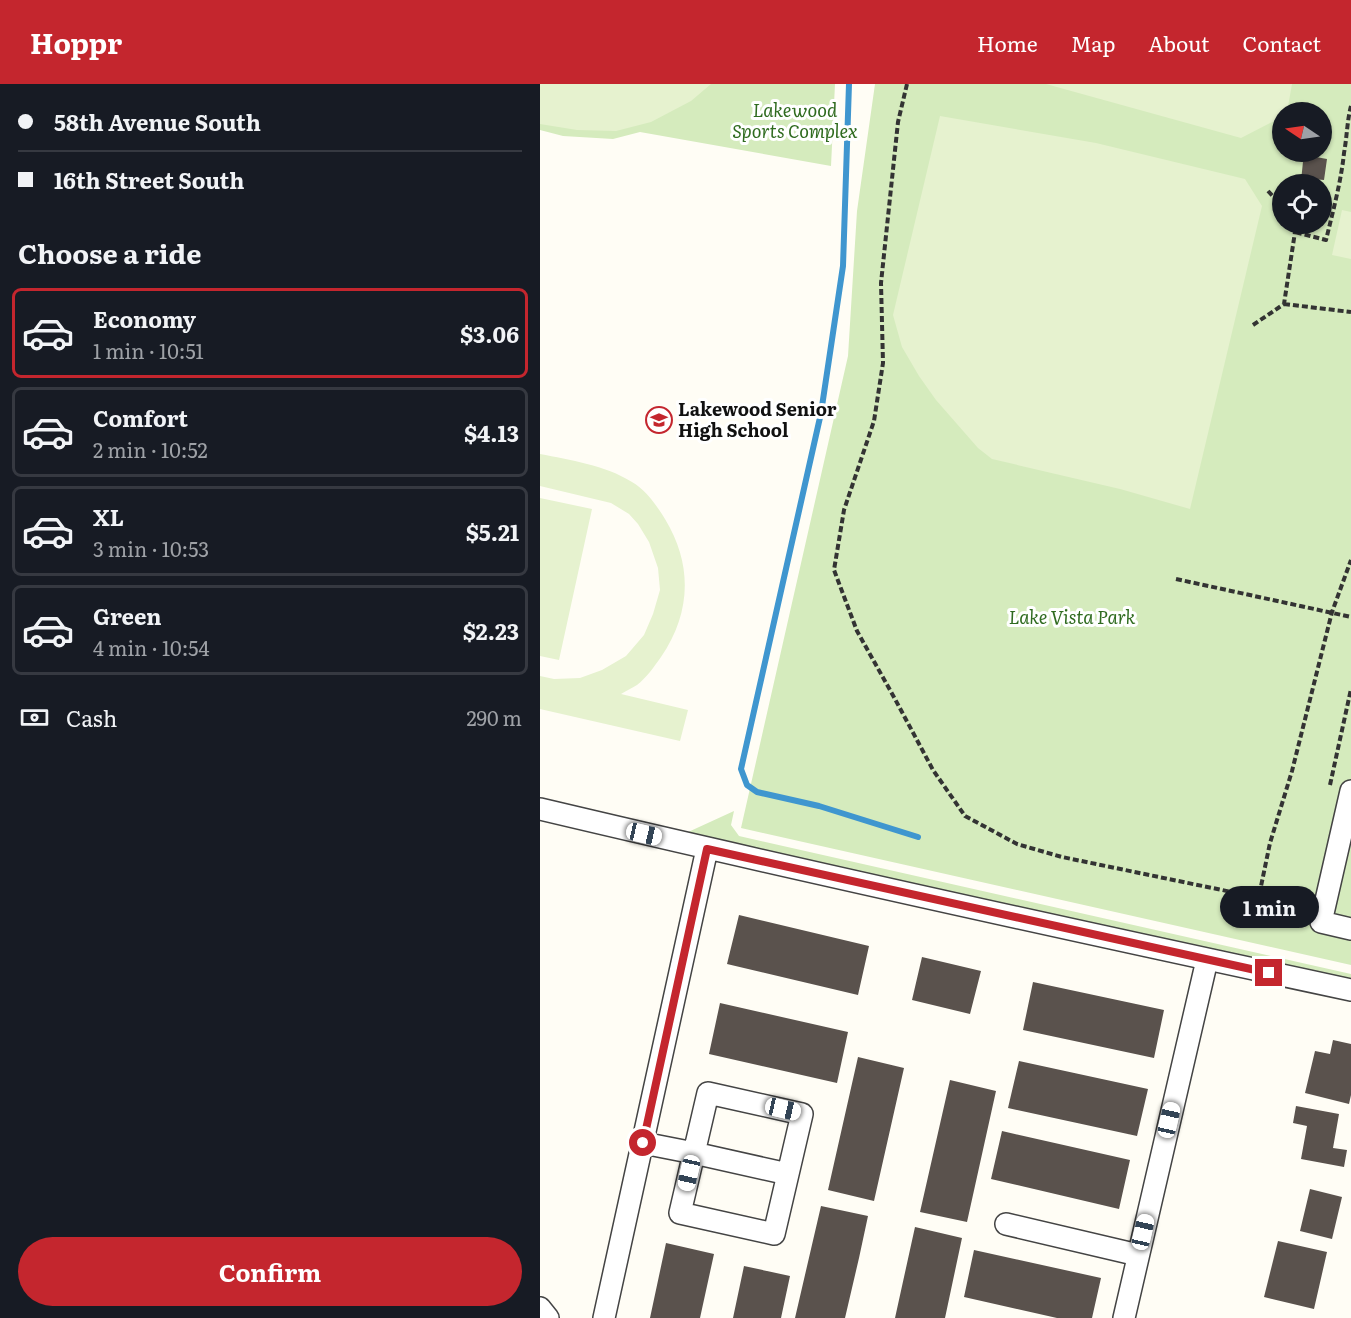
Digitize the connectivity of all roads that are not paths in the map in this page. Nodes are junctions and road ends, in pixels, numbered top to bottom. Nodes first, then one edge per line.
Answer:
1 (1351, 791) edge
2 (540, 809) edge
3 (707, 849) junction
4 (1351, 929) edge
5 (1207, 960) junction
6 (1351, 990) edge
7 (643, 1143) junction
8 (693, 1154) junction
9 (788, 1174) junction
10 (1006, 1224) dead end
11 (1138, 1255) junction
12 (540, 1308) edge
13 (548, 1318) edge
14 (604, 1318) edge
15 (1124, 1318) edge

1 - 4 street
2 - 3 street
3 - 5 street
3 - 7 street
5 - 6 street
5 - 11 street
7 - 8 street
7 - 14 street
8 - 9 street
8 - 9 street
8 - 9 street
10 - 11 street
11 - 15 street
12 - 13 street

